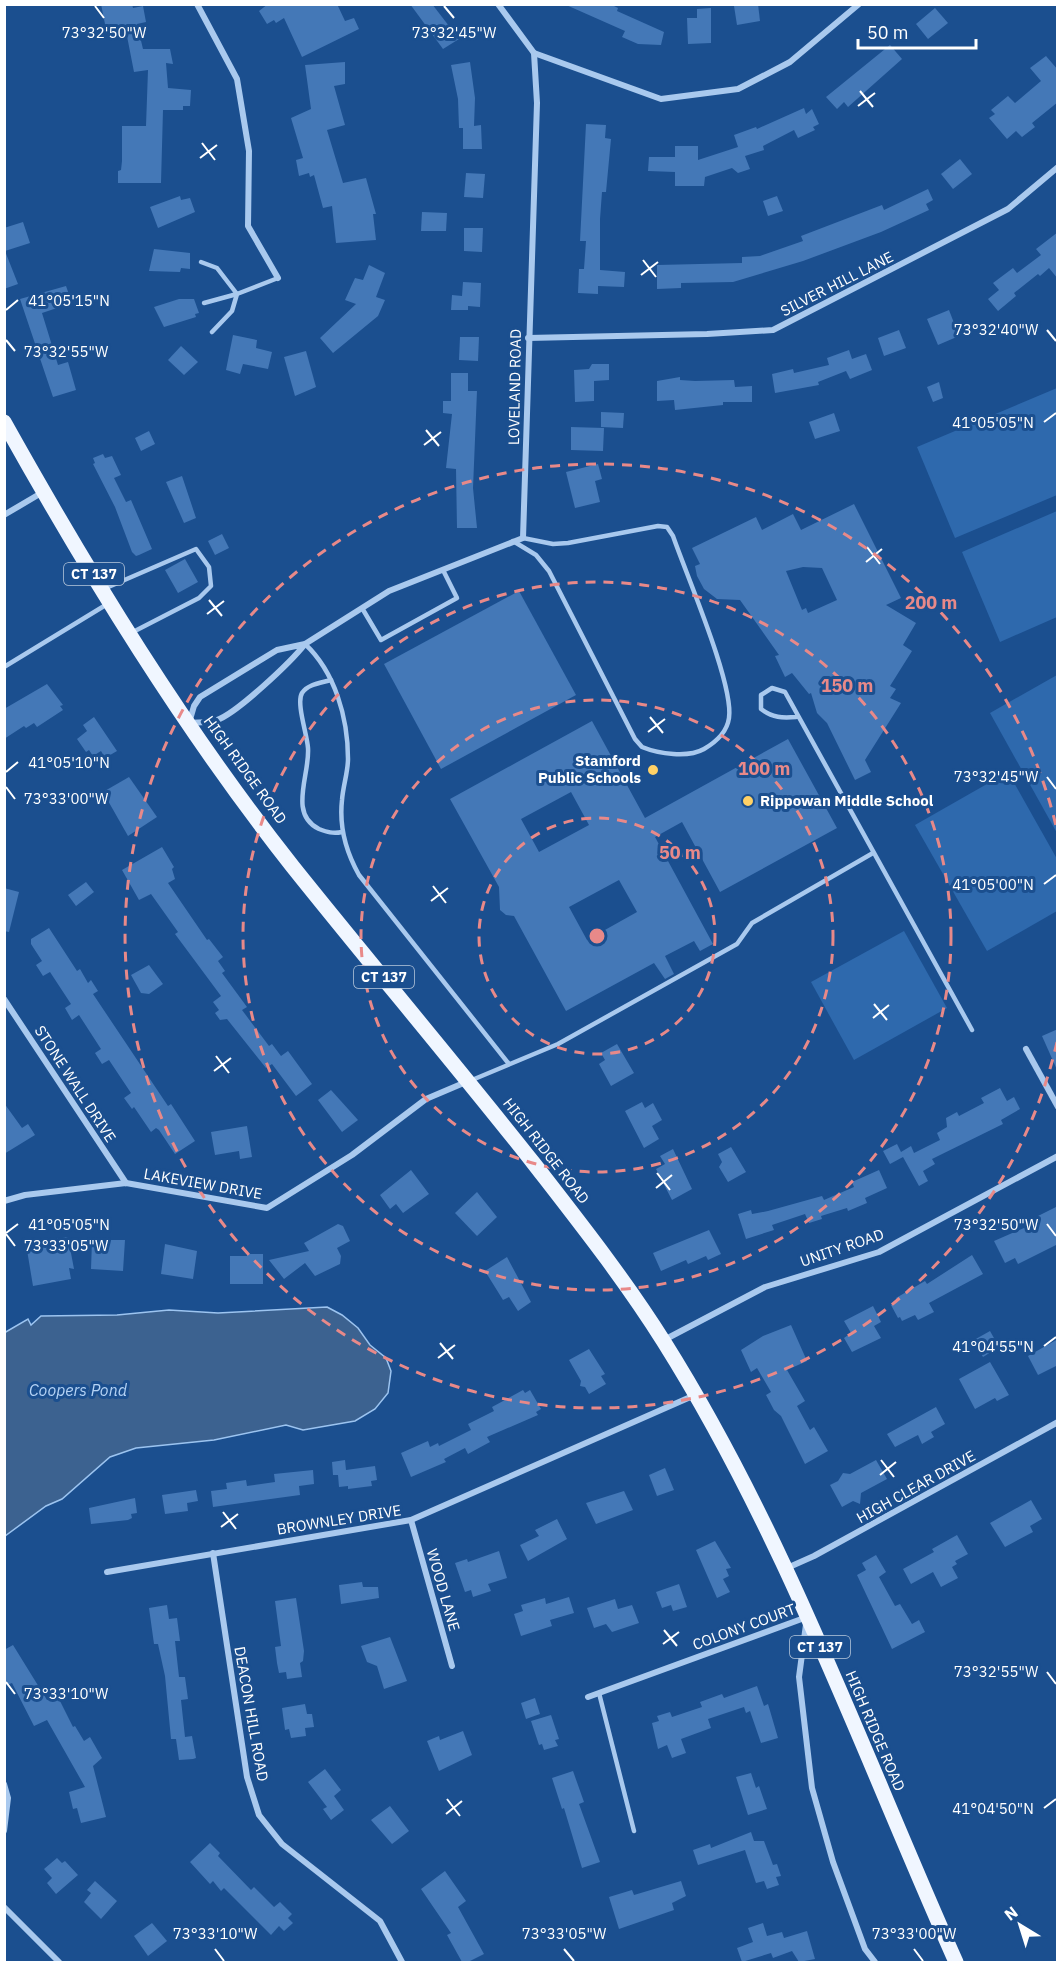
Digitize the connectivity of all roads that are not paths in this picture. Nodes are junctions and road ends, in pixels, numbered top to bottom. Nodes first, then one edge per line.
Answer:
1 (197, 4) edge
2 (498, 4) edge
3 (859, 4) edge
4 (534, 53) junction
5 (1058, 167) edge
6 (201, 262) dead end
7 (278, 278) joint
8 (237, 294) junction
9 (204, 303) dead end
10 (212, 332) dead end
11 (528, 338) junction
12 (4, 422) edge
13 (43, 492) junction
14 (4, 515) edge
15 (523, 538) junction
16 (513, 541) junction
17 (443, 570) junction
18 (107, 596) junction
19 (362, 608) junction
20 (131, 633) junction
21 (305, 644) junction
22 (4, 667) edge
23 (331, 680) junction
24 (796, 717) junction
25 (189, 723) junction
26 (342, 832) junction
27 (873, 853) junction
28 (4, 999) edge
29 (972, 1030) dead end
30 (1026, 1049) dead end
31 (509, 1064) junction
32 (469, 1081) junction
33 (1058, 1107) edge
34 (1058, 1156) edge
35 (126, 1183) junction
36 (4, 1201) edge
37 (663, 1341) junction
38 (696, 1395) junction
39 (1058, 1422) edge
40 (411, 1520) junction
41 (213, 1553) junction
42 (784, 1569) junction
43 (107, 1572) dead end
44 (807, 1617) junction
45 (452, 1666) dead end
46 (598, 1693) junction
47 (588, 1697) dead end
48 (4, 1784) edge
49 (4, 1831) edge
50 (634, 1831) dead end
51 (4, 1907) edge
52 (59, 1962) edge
53 (402, 1962) edge
54 (875, 1962) edge
55 (956, 1962) edge

1 - 7 street
2 - 4 street
3 - 4 street
4 - 11 street, LOVELAND ROAD
5 - 11 street, SILVER HILL LANE
6 - 8 lane
7 - 8 lane
8 - 9 lane
8 - 10 lane
11 - 15 street, LOVELAND ROAD
12 - 13 main road, HIGH RIDGE ROAD / CT 137
13 - 14 street
13 - 18 main road, HIGH RIDGE ROAD / CT 137
15 - 16 street
15 - 16 lane
16 - 17 street
17 - 19 street
17 - 19 lane
18 - 20 main road, HIGH RIDGE ROAD / CT 137
18 - 20 lane
18 - 22 lane
19 - 21 street
20 - 25 main road, HIGH RIDGE ROAD / CT 137
21 - 23 lane
21 - 25 street
21 - 25 street
23 - 26 lane
23 - 26 lane
24 - 24 lane
24 - 27 lane
25 - 32 main road, HIGH RIDGE ROAD / CT 137
26 - 31 lane
27 - 29 lane
27 - 31 lane
28 - 35 street, STONE WALL DRIVE
30 - 33 street
31 - 32 lane
32 - 35 street, LAKEVIEW DRIVE
32 - 37 main road, HIGH RIDGE ROAD / CT 137
34 - 37 street, UNITY ROAD
35 - 36 street, LAKEVIEW DRIVE
37 - 38 main road, HIGH RIDGE ROAD / CT 137
38 - 40 street, BROWNLEY DRIVE
38 - 42 main road, HIGH RIDGE ROAD / CT 137
39 - 42 street, HIGH CLEAR DRIVE
40 - 41 street, BROWNLEY DRIVE
40 - 45 street, WOOD LANE
41 - 43 street, BROWNLEY DRIVE
41 - 53 street, DEACON HILL ROAD
42 - 44 main road, HIGH RIDGE ROAD / CT 137
44 - 46 street, COLONY COURT
44 - 54 street
44 - 55 main road, HIGH RIDGE ROAD / CT 137
46 - 47 street, COLONY COURT
46 - 50 lane
48 - 49 street
51 - 52 street

